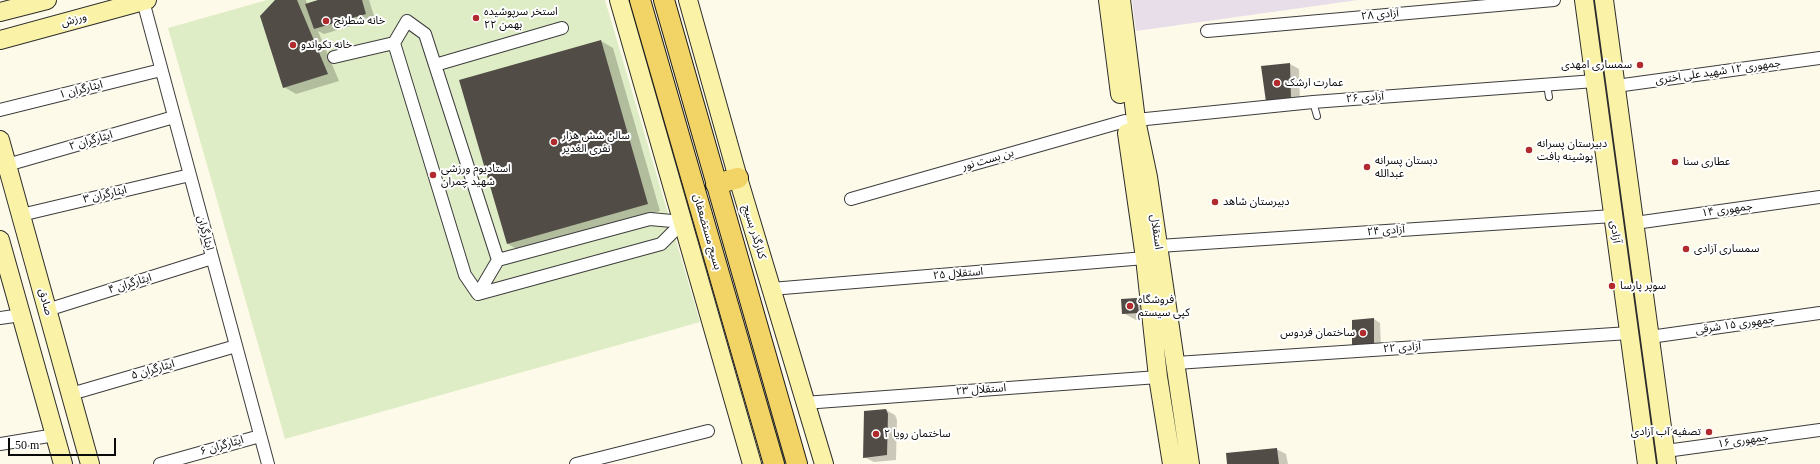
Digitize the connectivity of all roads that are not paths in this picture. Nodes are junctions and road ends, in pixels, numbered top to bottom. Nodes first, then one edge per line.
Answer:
1 (47, 0) edge
2 (619, 0) edge
3 (640, 0) edge
4 (664, 0) edge
5 (688, 0) edge
6 (1108, 0) edge
7 (1121, 0) edge
8 (1554, 0) edge
9 (1584, 0) edge
10 (1604, 0) edge
11 (145, 1) edge
12 (0, 12) edge
13 (562, 28) dead end
14 (1207, 31) dead end
15 (0, 40) edge
16 (394, 43) junction
17 (334, 57) dead end
18 (1820, 58) edge
19 (435, 65) junction
20 (161, 70) junction
21 (1595, 81) junction
22 (1547, 85) junction
23 (1616, 86) junction
24 (1549, 97) dead end
25 (1313, 102) junction
26 (0, 110) edge
27 (1317, 116) dead end
28 (174, 117) junction
29 (1130, 120) junction
30 (0, 140) edge
31 (7, 165) junction
32 (190, 175) junction
33 (738, 178) junction
34 (716, 184) junction
35 (1820, 197) edge
36 (851, 199) dead end
37 (21, 215) junction
38 (1613, 216) junction
39 (682, 222) junction
40 (1635, 223) junction
41 (0, 240) edge
42 (1158, 246) junction
43 (212, 258) junction
44 (1145, 258) junction
45 (498, 260) junction
46 (1641, 270) junction
47 (1621, 273) junction
48 (771, 289) junction
49 (478, 294) junction
50 (47, 310) junction
51 (1820, 314) edge
52 (21, 315) junction
53 (0, 318) edge
54 (1629, 333) junction
55 (1650, 337) junction
56 (236, 346) junction
57 (1176, 363) junction
58 (1158, 377) junction
59 (71, 394) junction
60 (804, 403) junction
61 (80, 429) junction
62 (1820, 430) edge
63 (708, 431) dead end
64 (55, 435) junction
65 (260, 436) junction
66 (0, 444) edge
67 (1189, 457) edge
68 (796, 458) edge
69 (1171, 458) edge
70 (1667, 458) edge
71 (772, 459) edge
72 (63, 464) edge
73 (90, 464) edge
74 (160, 464) edge
75 (268, 464) edge
76 (576, 464) edge
77 (752, 464) edge
78 (824, 464) edge
79 (1647, 464) edge

1 - 12 street
2 - 39 street
3 - 71 main road, بسیج مستضعفان
4 - 34 main road, بسیج مستضعفان
5 - 33 street, کنارگذر بسیج
6 - 29 street, استقلال
7 - 29 street, استقلال
8 - 14 street, آزادی ۲۸
9 - 21 street, آزادی
10 - 23 street, آزادی
11 - 15 street, ورزش
11 - 20 street, ایثارگران
13 - 19 street
16 - 17 street
16 - 19 street
16 - 49 street
18 - 23 street, جمهوری ۱۲ شهید علی اختری
19 - 45 street
20 - 26 street, ایثارگران ۱
20 - 28 street, ایثارگران
21 - 22 street, آزادی ۲۶
21 - 38 street, آزادی
22 - 24 lane
22 - 25 street, آزادی ۲۶
23 - 40 street, آزادی
25 - 27 lane
25 - 29 street, آزادی ۲۶
28 - 31 street, ایثارگران ۲
28 - 32 street, ایثارگران
29 - 36 street, بن بست نور
29 - 42 street, استقلال
29 - 44 street, استقلال
30 - 31 street, صادق
31 - 37 street, صادق
32 - 37 street, ایثارگران ۳
32 - 43 street, ایثارگران
33 - 34 main road
33 - 48 street, کنارگذر بسیج
34 - 68 main road, بسیج مستضعفان
35 - 40 street, جمهوری ۱۴
37 - 50 street, صادق
38 - 42 street, آزادی ۲۴
38 - 47 street, آزادی
39 - 45 street
39 - 49 street
39 - 77 street
40 - 46 street, آزادی
41 - 52 street
42 - 57 street, استقلال
43 - 50 street, ایثارگران ۴
43 - 56 street, ایثارگران
44 - 48 street, استقلال ۲۵
44 - 58 street, استقلال
45 - 49 street
46 - 47 street
46 - 55 street, آزادی
47 - 54 street, آزادی
48 - 60 street, کنارگذر بسیج
50 - 59 street, صادق
51 - 55 street, جمهوری ۱۵ شرقی
52 - 53 street
52 - 64 street
54 - 57 street, آزادی ۲۲
54 - 79 street, آزادی
55 - 70 street, آزادی
56 - 59 street, ایثارگران ۵
56 - 65 street, ایثارگران
57 - 67 street, استقلال
58 - 60 street, استقلال ۲۳
58 - 69 street, استقلال
59 - 61 street, صادق
60 - 78 street, کنارگذر بسیج
61 - 64 street
61 - 73 street, صادق
62 - 70 street, جمهوری ۱۶
63 - 76 street
64 - 66 street
64 - 72 street
65 - 74 street, ایثارگران ۶
65 - 75 street, ایثارگران
67 - 69 street

